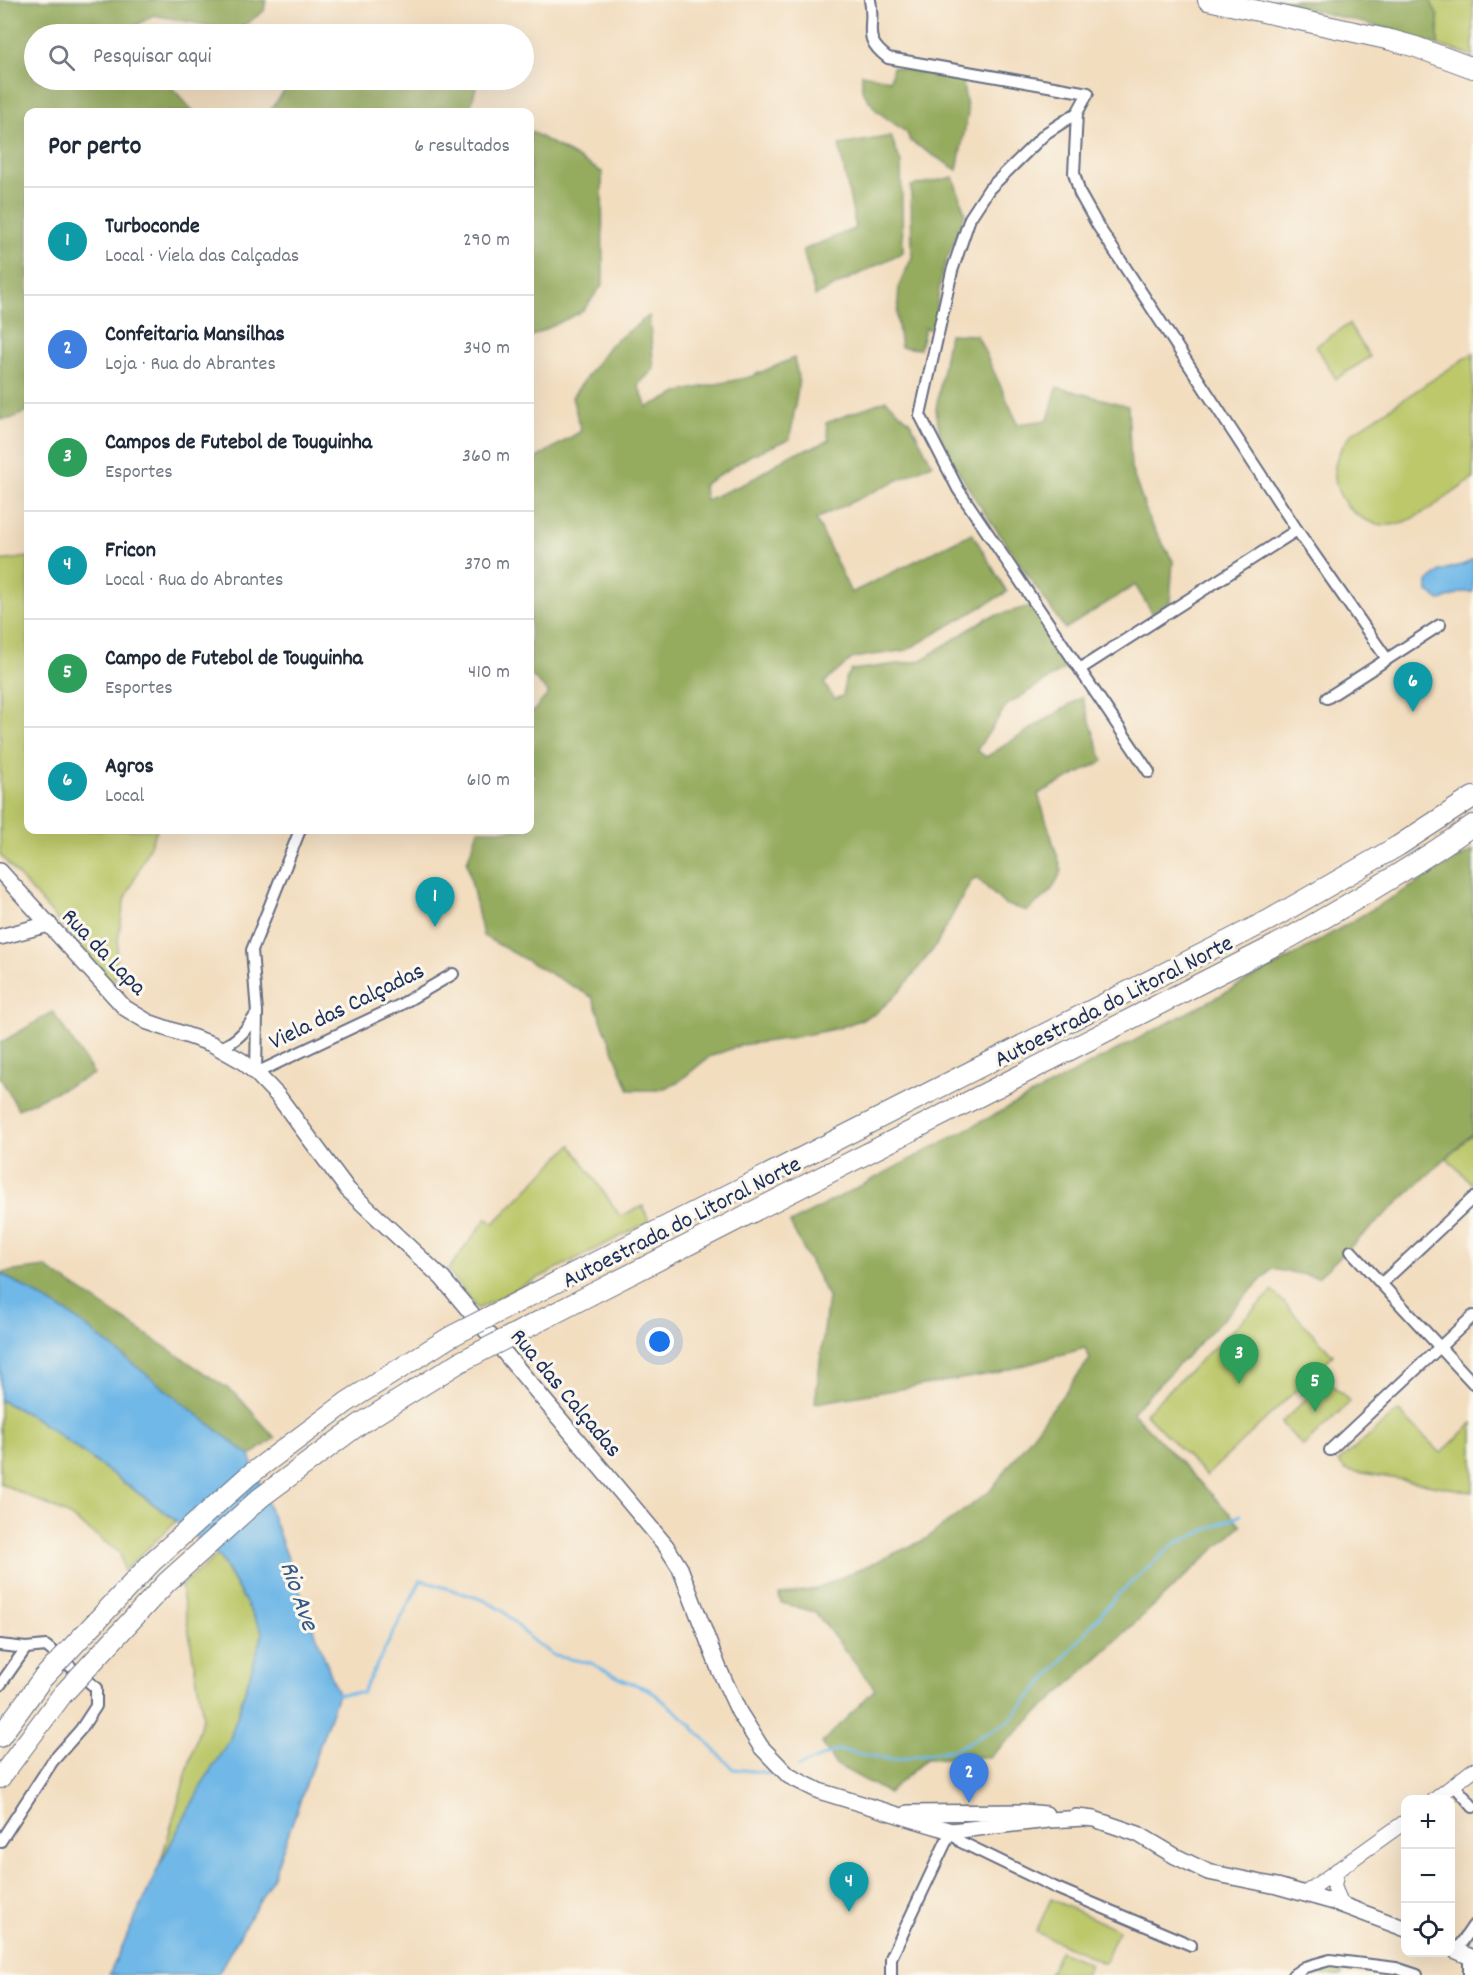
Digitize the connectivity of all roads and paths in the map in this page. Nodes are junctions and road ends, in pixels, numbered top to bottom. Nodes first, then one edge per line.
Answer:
1 (1208, 0) edge
2 (874, 3) edge
3 (1473, 68) edge
4 (1077, 112) junction
5 (1297, 530) junction
6 (1440, 625) dead end
7 (1387, 659) junction
8 (1080, 669) junction
9 (1328, 698) dead end
10 (1149, 772) dead end
11 (1473, 797) edge
12 (1473, 825) edge
13 (298, 834) edge
14 (0, 871) edge
15 (49, 924) junction
16 (0, 938) edge
17 (453, 974) dead end
18 (257, 1012) junction
19 (220, 1048) junction
20 (256, 1073) junction
21 (1473, 1198) edge
22 (1351, 1251) dead end
23 (1382, 1283) junction
24 (1473, 1316) edge
25 (1439, 1348) junction
26 (1473, 1383) edge
27 (1330, 1450) dead end
28 (0, 1645) edge
29 (26, 1648) junction
30 (0, 1685) edge
31 (0, 1737) edge
32 (1473, 1770) edge
33 (0, 1778) edge
34 (1454, 1785) junction
35 (1441, 1795) edge
36 (1473, 1808) edge
37 (952, 1812) junction
38 (891, 1814) junction
39 (1085, 1818) junction
40 (1401, 1825) edge
41 (951, 1830) junction
42 (0, 1842) edge
43 (1337, 1870) junction
44 (1304, 1894) junction
45 (1341, 1904) junction
46 (1473, 1926) edge
47 (1401, 1927) edge
48 (1191, 1945) dead end
49 (1462, 1953) edge
50 (891, 1975) edge
51 (1293, 1975) edge
52 (1417, 1975) edge
53 (1468, 1975) edge

1 - 3 highway
2 - 4 street
4 - 5 street
4 - 8 street
5 - 7 street
5 - 8 street
6 - 7 street
7 - 9 street
8 - 10 street
11 - 31 highway, Autoestrada do Litoral Norte, bridge
12 - 33 highway, Autoestrada do Litoral Norte, bridge
13 - 18 street
14 - 15 main road, Rua da Lapa
15 - 16 main road
15 - 19 main road, Rua da Lapa
17 - 20 street, Viela das Calçadas
18 - 19 street
18 - 20 street
19 - 20 main road, Rua da Lapa
20 - 38 main road, Rua das Calçadas
21 - 23 street
22 - 23 street
23 - 25 street
24 - 25 street
25 - 26 street
25 - 27 street
28 - 29 street
29 - 30 street
29 - 42 street
32 - 34 street
34 - 35 street
34 - 36 street
37 - 38 main road
37 - 39 main road
37 - 41 main road
38 - 41 main road, Rua das Calçadas
39 - 41 main road
39 - 44 main road
40 - 43 street
41 - 48 street
41 - 50 street
43 - 44 street
43 - 45 street
44 - 45 main road
45 - 47 main road
46 - 49 street
49 - 53 street
51 - 52 street

